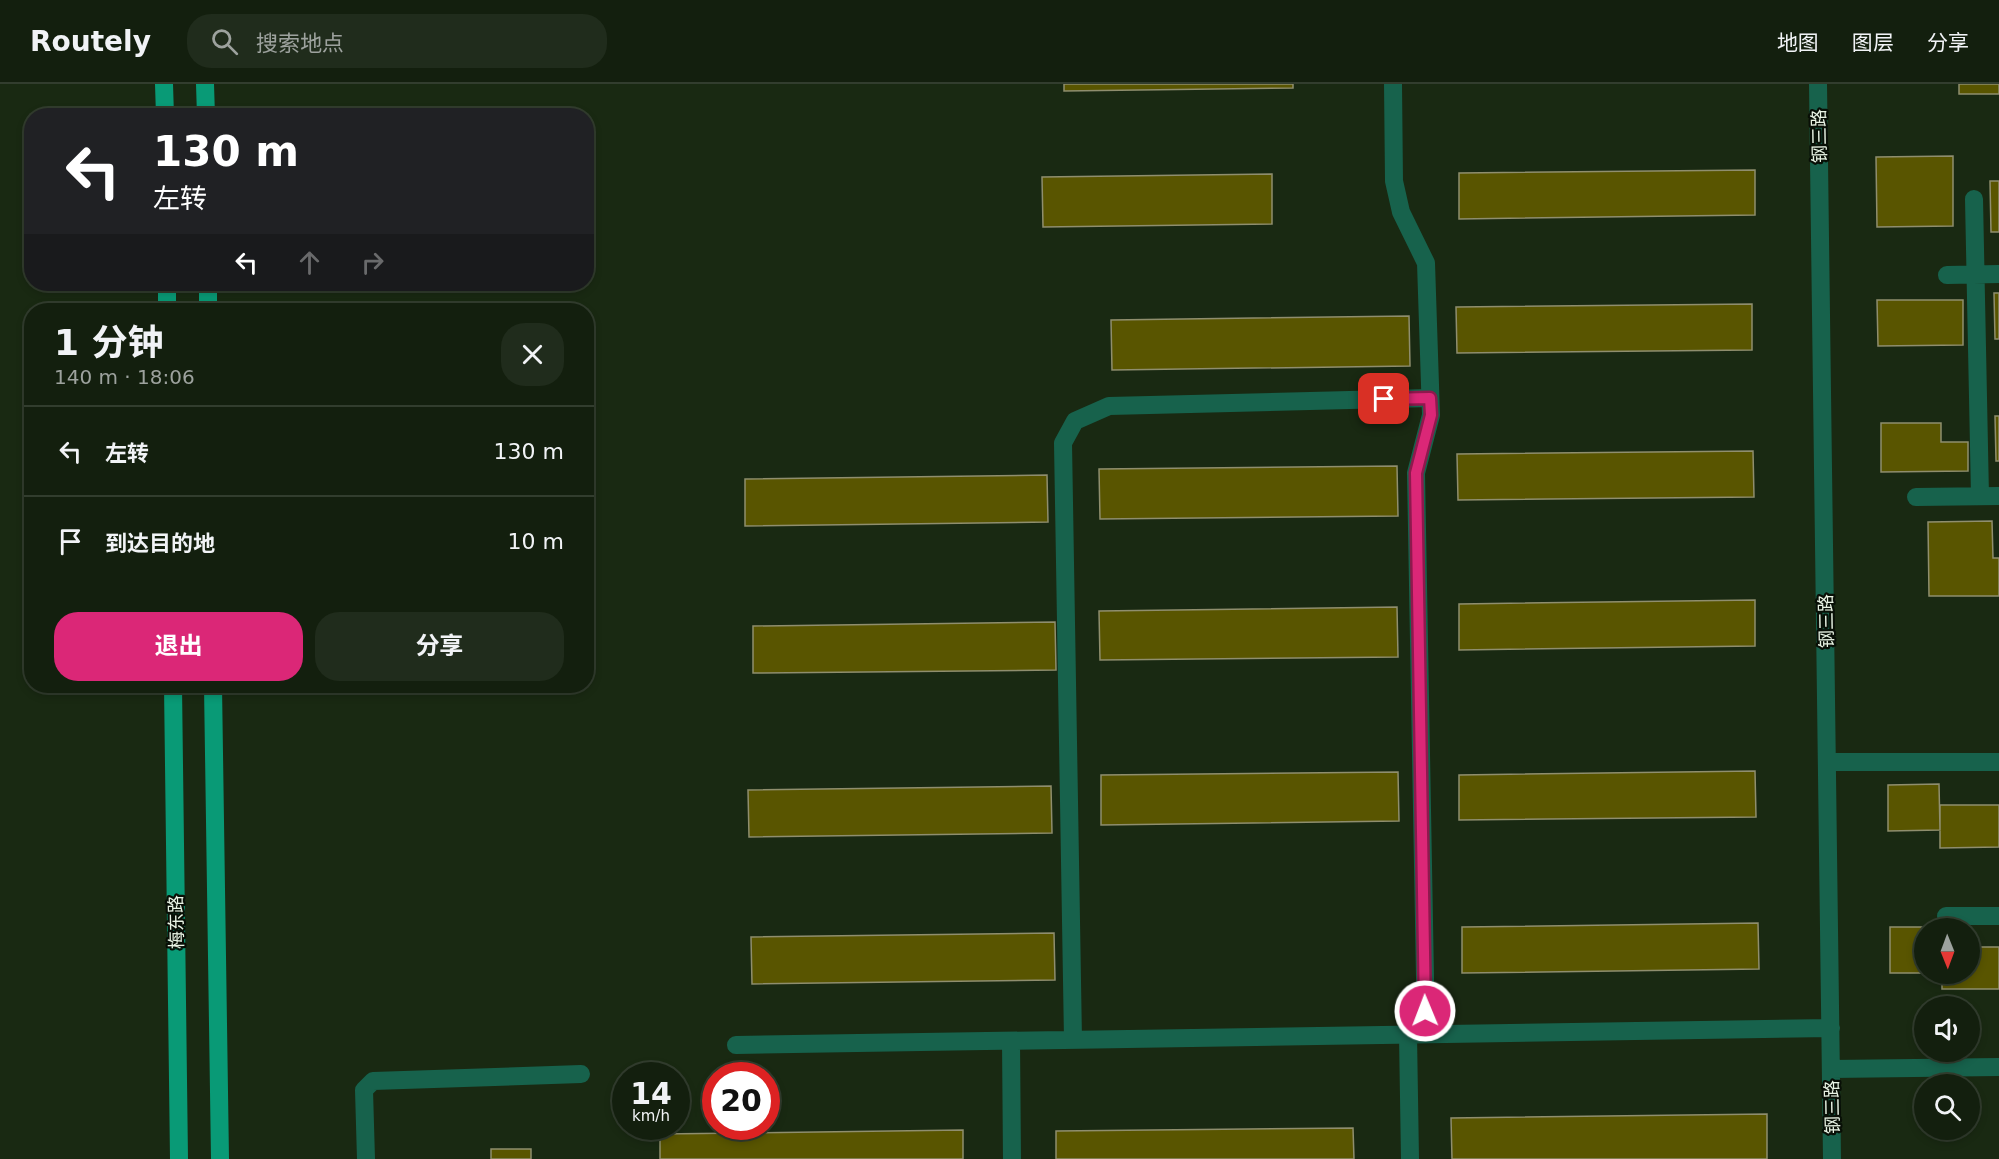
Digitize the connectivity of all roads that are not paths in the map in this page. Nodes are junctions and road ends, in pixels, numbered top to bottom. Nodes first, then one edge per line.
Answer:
1 (164, 84) edge
2 (205, 84) edge
3 (1393, 84) edge
4 (1818, 84) edge
5 (165, 108) edge
6 (206, 108) edge
7 (1974, 199) dead end
8 (1976, 274) junction
9 (1999, 274) edge
10 (1947, 275) dead end
11 (1430, 398) junction
12 (1980, 496) junction
13 (1999, 496) edge
14 (1916, 497) dead end
15 (173, 693) edge
16 (213, 693) edge
17 (1828, 762) junction
18 (1999, 762) edge
19 (1946, 916) dead end
20 (1999, 916) edge
21 (1831, 1028) junction
22 (1417, 1035) junction
23 (1073, 1040) junction
24 (1011, 1041) junction
25 (736, 1045) dead end
26 (1999, 1067) edge
27 (1831, 1070) junction
28 (581, 1074) dead end
29 (179, 1159) edge
30 (220, 1159) edge
31 (366, 1159) edge
32 (1012, 1159) edge
33 (1410, 1159) edge
34 (1832, 1159) edge

1 - 5 main road
2 - 6 main road
3 - 11 street
4 - 17 street, 钢三路
7 - 8 street
8 - 9 street
8 - 10 street
8 - 12 street
11 - 22 street
11 - 23 street
12 - 13 street
12 - 14 street
15 - 29 main road, 梅东路
16 - 30 main road
17 - 18 street
17 - 21 street, 钢三路
19 - 20 street
21 - 22 street
21 - 27 street, 钢三路
22 - 23 street
22 - 33 street
23 - 24 street
24 - 25 street
24 - 32 street
26 - 27 street
27 - 34 street, 钢三路
28 - 31 street

